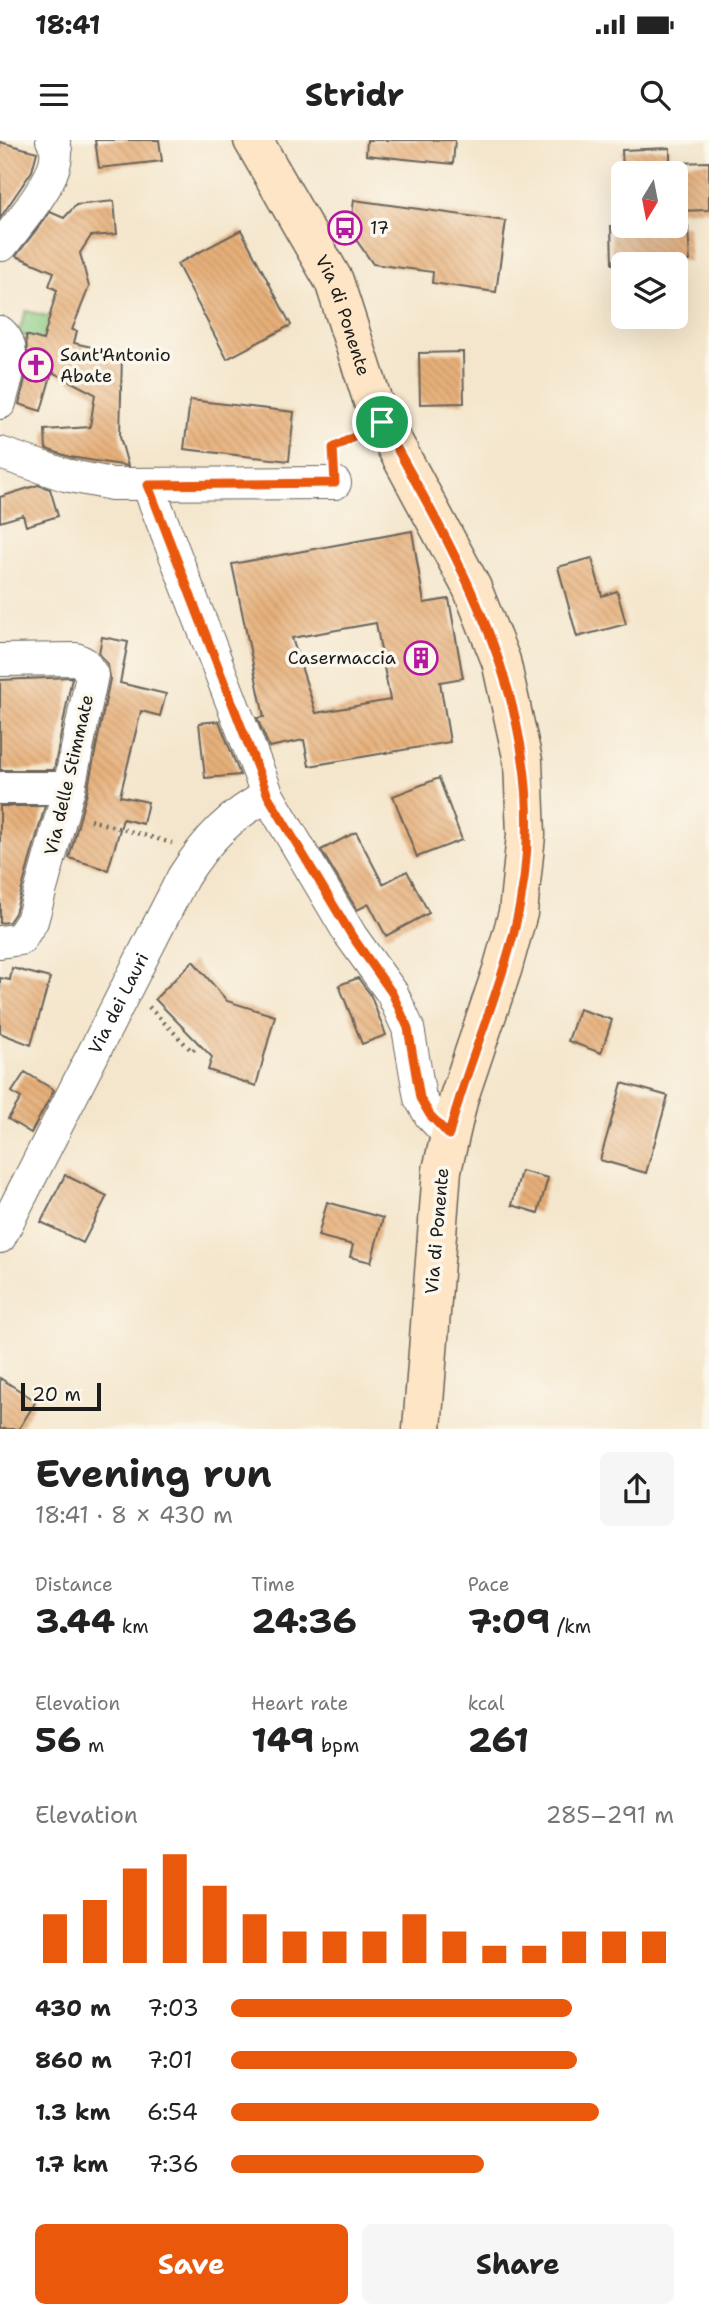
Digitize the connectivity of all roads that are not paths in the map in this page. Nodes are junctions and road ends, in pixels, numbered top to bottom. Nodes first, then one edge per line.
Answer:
1 (52, 140) edge
2 (253, 140) edge
3 (2, 245) edge
4 (0, 332) edge
5 (0, 403) edge
6 (0, 453) edge
7 (335, 483) road end
8 (148, 485) junction
9 (5, 660) edge
10 (0, 788) edge
11 (268, 796) junction
12 (66, 800) junction
13 (10, 941) edge
14 (449, 1135) junction
15 (0, 1237) edge
16 (422, 1429) edge

1 - 3 street
2 - 14 main road, Via di Ponente
4 - 5 street
6 - 8 street
7 - 8 street
8 - 11 street
9 - 12 street, Via delle Stimmate
10 - 12 street
11 - 14 street
11 - 15 street, Via dei Lauri
12 - 13 street, Via delle Stimmate
14 - 16 main road, Via di Ponente

